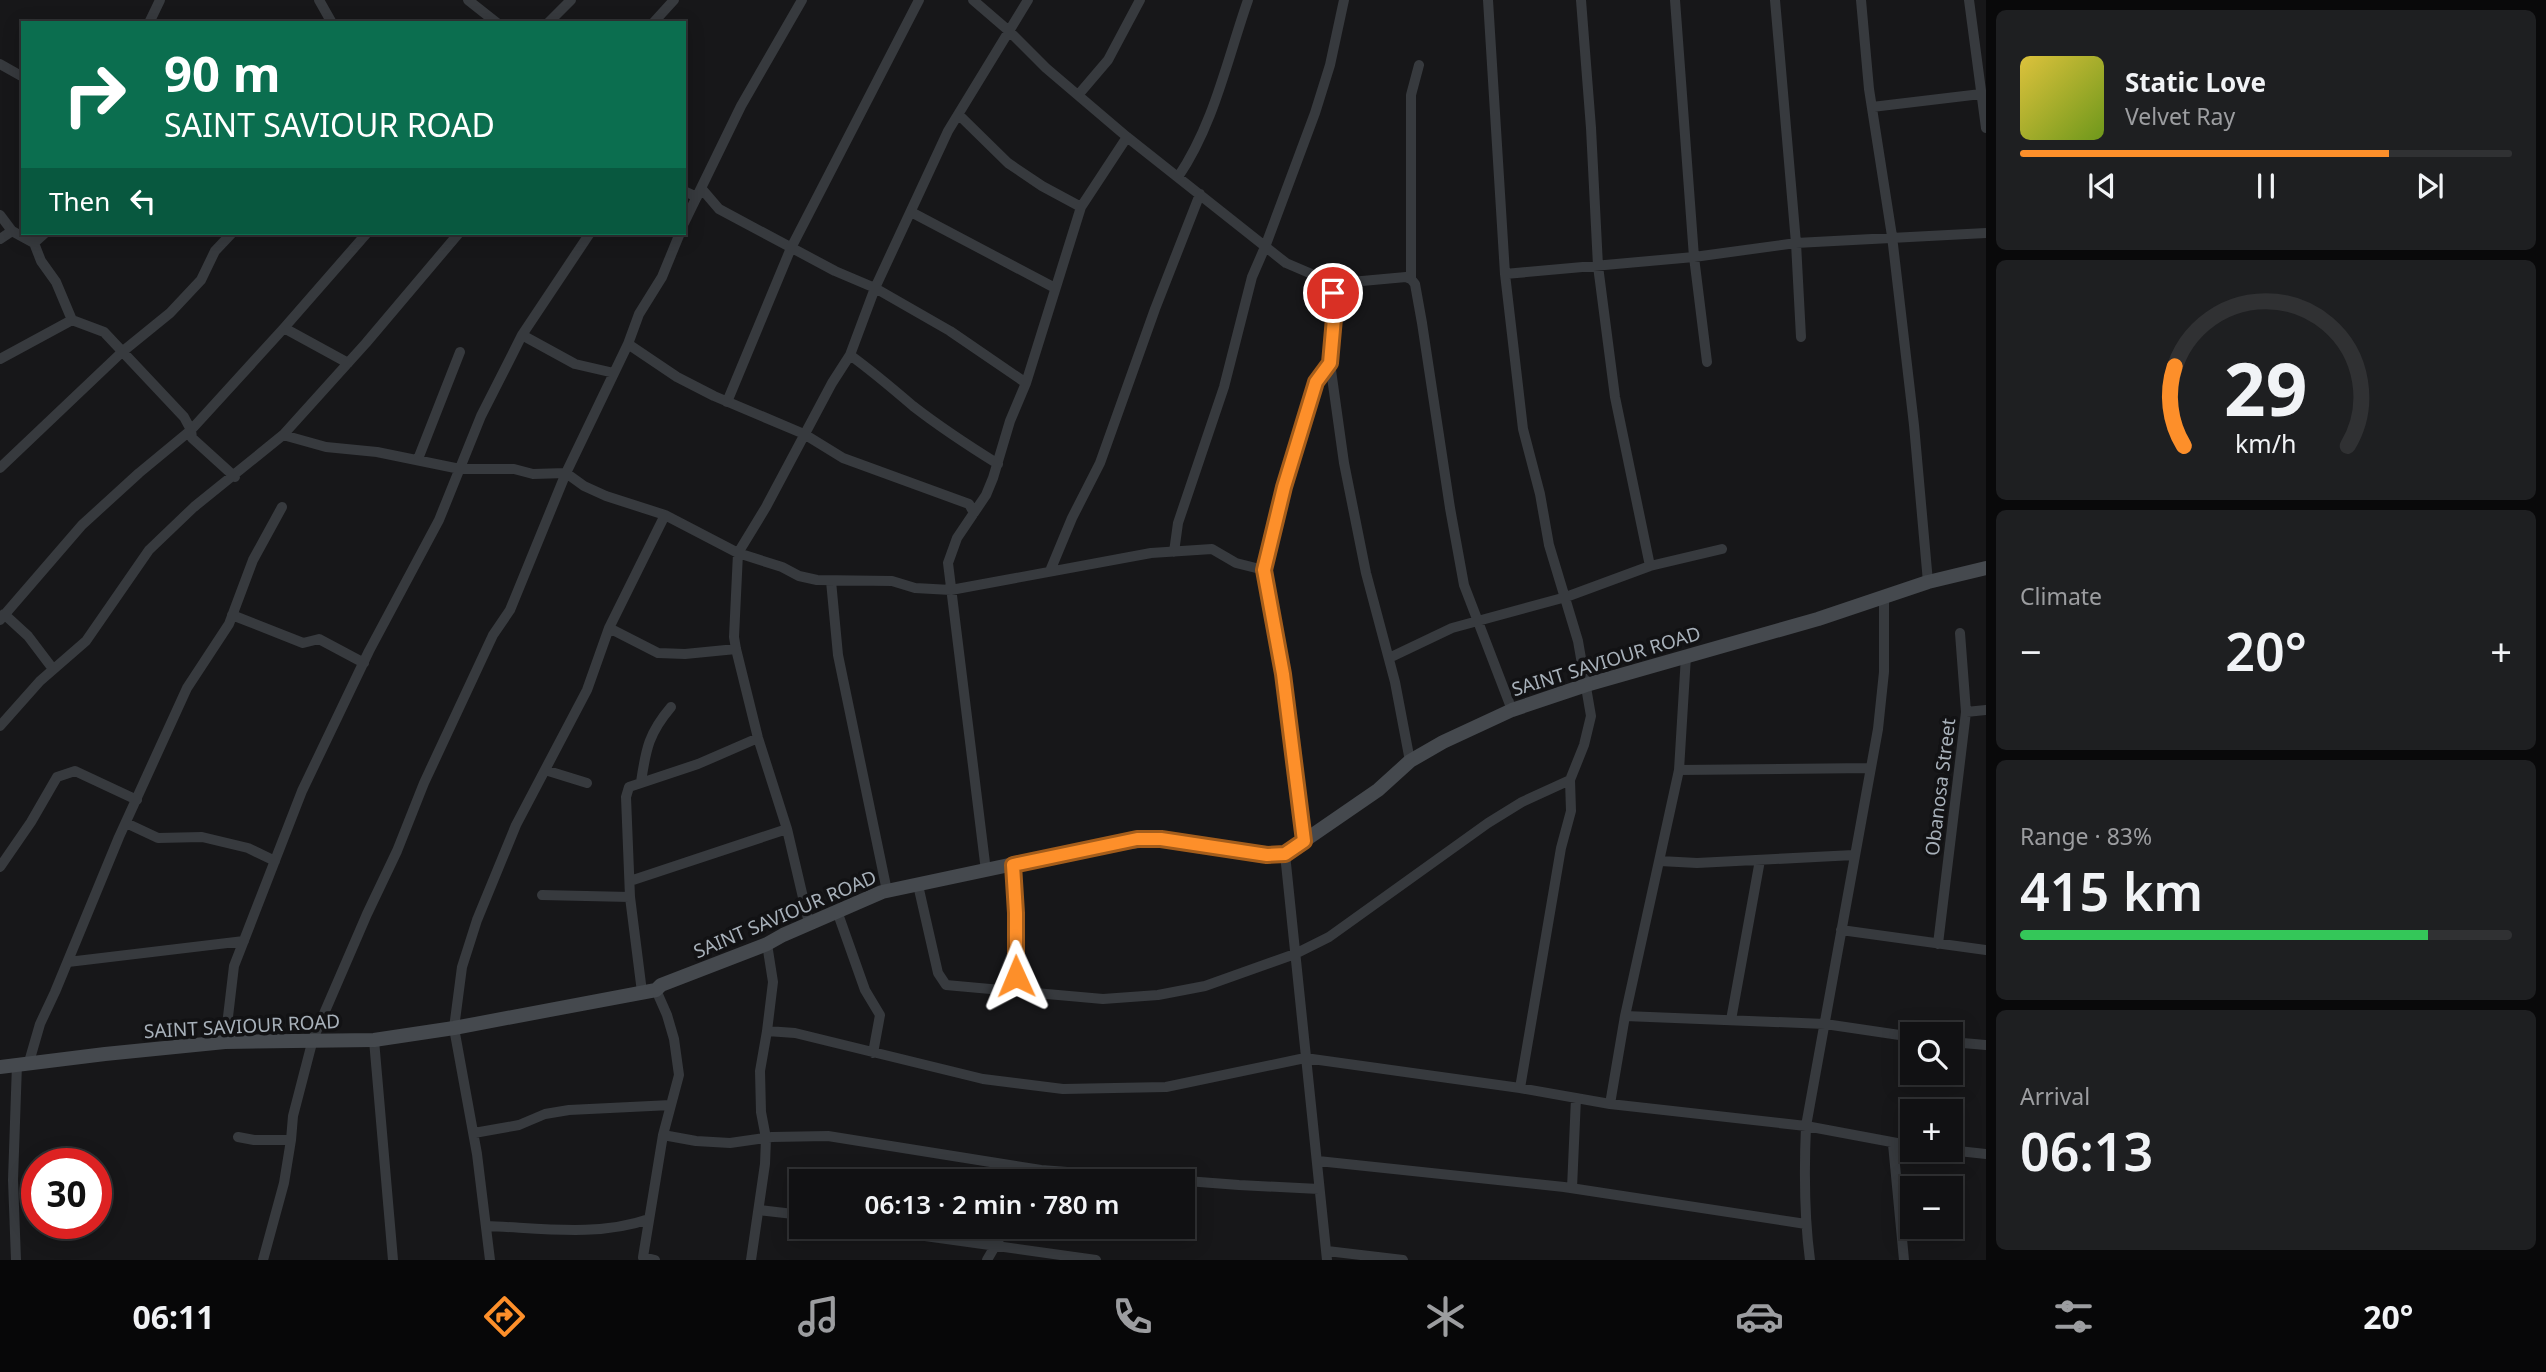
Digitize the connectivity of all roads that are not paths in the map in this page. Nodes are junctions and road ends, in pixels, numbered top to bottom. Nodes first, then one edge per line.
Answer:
1 (160, 0) edge
2 (319, 0) edge
3 (468, 0) edge
4 (571, 0) edge
5 (674, 0) edge
6 (802, 0) edge
7 (919, 0) edge
8 (973, 0) edge
9 (1028, 0) edge
10 (1140, 0) edge
11 (1248, 0) edge
12 (1344, 0) edge
13 (1488, 0) edge
14 (1581, 0) edge
15 (1675, 0) edge
16 (1775, 0) edge
17 (1861, 0) edge
18 (1969, 0) edge
19 (150, 21) edge
20 (331, 21) edge
21 (494, 21) edge
22 (550, 21) edge
23 (655, 21) edge
24 (1009, 31) junction
25 (1986, 40) edge
26 (1973, 41) junction
27 (0, 64) edge
28 (1419, 65) dead end
29 (21, 76) edge
30 (1079, 94) junction
31 (1981, 94) junction
32 (1872, 107) junction
33 (959, 115) junction
34 (1986, 128) edge
35 (1127, 137) junction
36 (1178, 177) junction
37 (686, 191) edge
38 (699, 192) junction
39 (1200, 194) junction
40 (1081, 207) junction
41 (911, 212) junction
42 (0, 215) edge
43 (686, 219) edge
44 (12, 230) junction
45 (1986, 233) edge
46 (43, 235) edge
47 (230, 235) edge
48 (365, 235) edge
49 (457, 235) edge
50 (589, 235) edge
51 (679, 235) edge
52 (1892, 236) junction
53 (0, 239) edge
54 (33, 243) junction
55 (1796, 243) junction
56 (1265, 247) junction
57 (791, 248) junction
58 (1694, 257) junction
59 (1598, 266) junction
60 (1505, 274) junction
61 (1411, 279) junction
62 (1329, 284) junction
63 (876, 288) junction
64 (1055, 288) junction
65 (72, 320) junction
66 (284, 328) junction
67 (522, 335) junction
68 (1801, 337) dead end
69 (628, 344) junction
70 (122, 352) junction
71 (460, 352) dead end
72 (850, 355) junction
73 (0, 359) edge
74 (1707, 362) dead end
75 (348, 363) junction
76 (1330, 363) junction
77 (614, 373) junction
78 (1026, 383) junction
79 (727, 402) junction
80 (191, 430) junction
81 (804, 434) junction
82 (283, 435) junction
83 (418, 459) junction
84 (998, 464) junction
85 (0, 468) edge
86 (460, 468) junction
87 (566, 473) junction
88 (235, 477) junction
89 (282, 507) dead end
90 (974, 513) junction
91 (665, 515) junction
92 (1722, 549) dead end
93 (1174, 552) junction
94 (738, 553) junction
95 (1650, 566) junction
96 (1986, 568) edge
97 (1264, 570) junction
98 (1050, 571) junction
99 (831, 581) junction
100 (1928, 582) junction
101 (951, 590) junction
102 (1884, 596) junction
103 (1566, 597) junction
104 (232, 615) junction
105 (2, 617) edge
106 (1477, 620) junction
107 (609, 628) junction
108 (1960, 633) dead end
109 (736, 649) junction
110 (1686, 656) junction
111 (1389, 658) junction
112 (364, 663) junction
113 (53, 669) junction
114 (1586, 685) junction
115 (671, 707) dead end
116 (1512, 710) junction
117 (1986, 710) edge
118 (1966, 712) junction
119 (0, 726) edge
120 (758, 738) junction
121 (1410, 761) junction
122 (1871, 768) junction
123 (1679, 769) junction
124 (545, 770) junction
125 (1570, 780) junction
126 (641, 782) junction
127 (587, 783) dead end
128 (137, 800) junction
129 (126, 823) junction
130 (787, 829) junction
131 (1304, 841) junction
132 (1285, 854) junction
133 (1854, 855) junction
134 (275, 860) junction
135 (1760, 860) junction
136 (1660, 862) junction
137 (1013, 865) junction
138 (0, 866) edge
139 (986, 871) junction
140 (630, 881) junction
141 (918, 885) junction
142 (887, 891) junction
143 (542, 895) dead end
144 (630, 897) junction
145 (836, 911) junction
146 (810, 923) junction
147 (1841, 930) junction
148 (244, 941) junction
149 (767, 944) junction
150 (1938, 944) junction
151 (1986, 950) edge
152 (1295, 954) junction
153 (68, 962) junction
154 (1014, 989) junction
155 (649, 991) junction
156 (1625, 1016) junction
157 (1731, 1020) junction
158 (1825, 1024) junction
159 (454, 1028) junction
160 (767, 1031) junction
161 (1900, 1035) edge
162 (313, 1039) junction
163 (374, 1040) junction
164 (225, 1042) junction
165 (1963, 1043) edge
166 (1986, 1045) edge
167 (873, 1053) junction
168 (1305, 1058) junction
169 (23, 1063) junction
170 (0, 1067) edge
171 (1520, 1088) junction
172 (1576, 1098) junction
173 (1610, 1104) junction
174 (671, 1105) junction
175 (1806, 1126) junction
176 (474, 1133) junction
177 (663, 1135) junction
178 (238, 1137) dead end
179 (766, 1138) junction
180 (291, 1140) junction
181 (1894, 1144) junction
182 (1900, 1145) edge
183 (1963, 1152) edge
184 (1986, 1154) edge
185 (1318, 1161) junction
186 (1035, 1169) edge
187 (1195, 1182) edge
188 (1572, 1188) junction
189 (1319, 1189) junction
190 (760, 1210) junction
191 (789, 1213) edge
192 (649, 1219) junction
193 (1806, 1224) junction
194 (487, 1226) junction
195 (948, 1239) edge
196 (999, 1239) edge
197 (995, 1245) junction
198 (1327, 1255) edge
199 (643, 1259) edge
200 (16, 1260) edge
201 (263, 1260) edge
202 (393, 1260) edge
203 (490, 1260) edge
204 (654, 1260) edge
205 (751, 1260) edge
206 (987, 1260) edge
207 (1096, 1260) edge
208 (1403, 1260) edge
209 (1810, 1260) edge
210 (1904, 1260) edge

1 - 19 street
2 - 20 street
3 - 21 street
4 - 22 street
5 - 23 street
6 - 38 street
7 - 57 street
8 - 24 street
9 - 24 street
10 - 30 street
11 - 36 street
12 - 56 street
13 - 60 street
14 - 59 street
15 - 58 street
16 - 55 street
17 - 32 street
18 - 26 street
24 - 30 street
24 - 33 street
25 - 26 street
26 - 31 street
27 - 29 street
28 - 61 street
30 - 35 street
31 - 32 street
31 - 34 street
32 - 52 street
33 - 40 street
33 - 41 street
35 - 36 street
35 - 40 street
36 - 39 street
37 - 38 street
38 - 43 street
38 - 57 street
39 - 56 street
39 - 98 street
40 - 64 street
41 - 63 street
41 - 64 street
42 - 44 street
44 - 53 street
44 - 54 street
45 - 52 street
46 - 54 street
47 - 70 street
48 - 66 street
49 - 75 street
50 - 67 street
51 - 69 street
52 - 55 street
52 - 100 street
54 - 65 street
55 - 58 street
55 - 68 street
56 - 62 street
56 - 93 street
57 - 63 street
57 - 79 street
58 - 59 street
58 - 74 street
59 - 60 street
59 - 95 street
60 - 103 street
61 - 62 street
61 - 106 street
62 - 76 street
63 - 72 street
63 - 78 street
64 - 78 street
65 - 70 street
65 - 73 street
66 - 75 street
66 - 80 street
67 - 77 street
67 - 86 street
69 - 77 street
69 - 79 street
70 - 80 street
70 - 85 street
71 - 83 street
72 - 81 street
72 - 84 street
75 - 82 street
76 - 97 street
76 - 111 street
77 - 87 street
78 - 84 street
79 - 81 street
80 - 88 street
80 - 105 street
81 - 90 street
81 - 94 street
82 - 83 street
82 - 88 street
83 - 86 street
84 - 90 street
86 - 87 street
86 - 112 street
87 - 91 street
87 - 162 street
88 - 113 street
89 - 104 street
90 - 101 street
91 - 94 street
91 - 107 street
92 - 95 street
93 - 97 street
93 - 98 street
94 - 99 street
94 - 109 street
95 - 103 street
96 - 100 street, SAINT SAVIOUR ROAD
97 - 131 street
98 - 101 street
99 - 101 street
99 - 142 street
100 - 102 street, SAINT SAVIOUR ROAD
101 - 139 street
102 - 110 street, SAINT SAVIOUR ROAD
102 - 122 street
103 - 106 street
103 - 114 street
104 - 112 street
104 - 128 street
105 - 113 street
106 - 111 street
106 - 116 street
107 - 109 street
107 - 124 street
108 - 118 street, Obanosa Street
109 - 120 street
110 - 114 street, SAINT SAVIOUR ROAD
110 - 123 street
111 - 121 street
112 - 134 street
113 - 119 street
114 - 116 street, SAINT SAVIOUR ROAD
114 - 125 street
115 - 126 street
116 - 121 street, SAINT SAVIOUR ROAD
117 - 118 street
118 - 150 street, Obanosa Street
120 - 126 street
120 - 130 street
121 - 131 street, SAINT SAVIOUR ROAD
122 - 123 street
122 - 133 street
123 - 136 street
124 - 127 street
124 - 159 street
125 - 152 street
125 - 171 street
126 - 140 street
128 - 129 street
128 - 138 street
129 - 134 street
129 - 153 street
130 - 140 street
130 - 146 street
131 - 132 street, SAINT SAVIOUR ROAD
132 - 137 street, SAINT SAVIOUR ROAD
132 - 152 street
133 - 135 street
133 - 147 street
134 - 148 street
135 - 136 street
135 - 157 street
136 - 156 street
137 - 139 street, SAINT SAVIOUR ROAD
137 - 154 street
139 - 141 street, SAINT SAVIOUR ROAD
140 - 144 street
141 - 142 street, SAINT SAVIOUR ROAD
141 - 154 street
142 - 145 street, SAINT SAVIOUR ROAD
143 - 144 street
144 - 155 street
145 - 146 street, SAINT SAVIOUR ROAD
145 - 167 street
146 - 149 street, SAINT SAVIOUR ROAD
147 - 150 street
147 - 158 street
148 - 153 street
148 - 164 street
149 - 155 street, SAINT SAVIOUR ROAD
149 - 160 street
150 - 151 street
152 - 154 street
152 - 168 street
153 - 169 street
155 - 159 street, SAINT SAVIOUR ROAD
155 - 174 street
156 - 157 street
156 - 173 street
157 - 158 street
158 - 161 street
158 - 175 street
159 - 163 street, SAINT SAVIOUR ROAD
159 - 176 street
160 - 167 street
160 - 179 street
162 - 163 street, SAINT SAVIOUR ROAD
162 - 164 street, SAINT SAVIOUR ROAD
162 - 180 street
163 - 202 street
164 - 169 street, SAINT SAVIOUR ROAD
165 - 166 street
167 - 168 street
168 - 171 street
168 - 185 street
169 - 170 street, SAINT SAVIOUR ROAD
169 - 200 street
171 - 172 street
172 - 173 street
172 - 188 street
173 - 175 street
174 - 176 street
174 - 177 street
175 - 181 street
175 - 193 street
176 - 194 street
177 - 179 street
177 - 192 street
178 - 180 street
179 - 186 street
179 - 190 street
180 - 201 street
181 - 182 street
181 - 210 street
183 - 184 street
185 - 188 street
185 - 189 street
187 - 189 street
188 - 193 street
189 - 198 street
190 - 191 street
190 - 205 street
192 - 194 street
192 - 199 street
193 - 209 street
194 - 203 street
195 - 197 street
196 - 197 street
197 - 206 street
197 - 207 street
198 - 208 street
199 - 204 street

